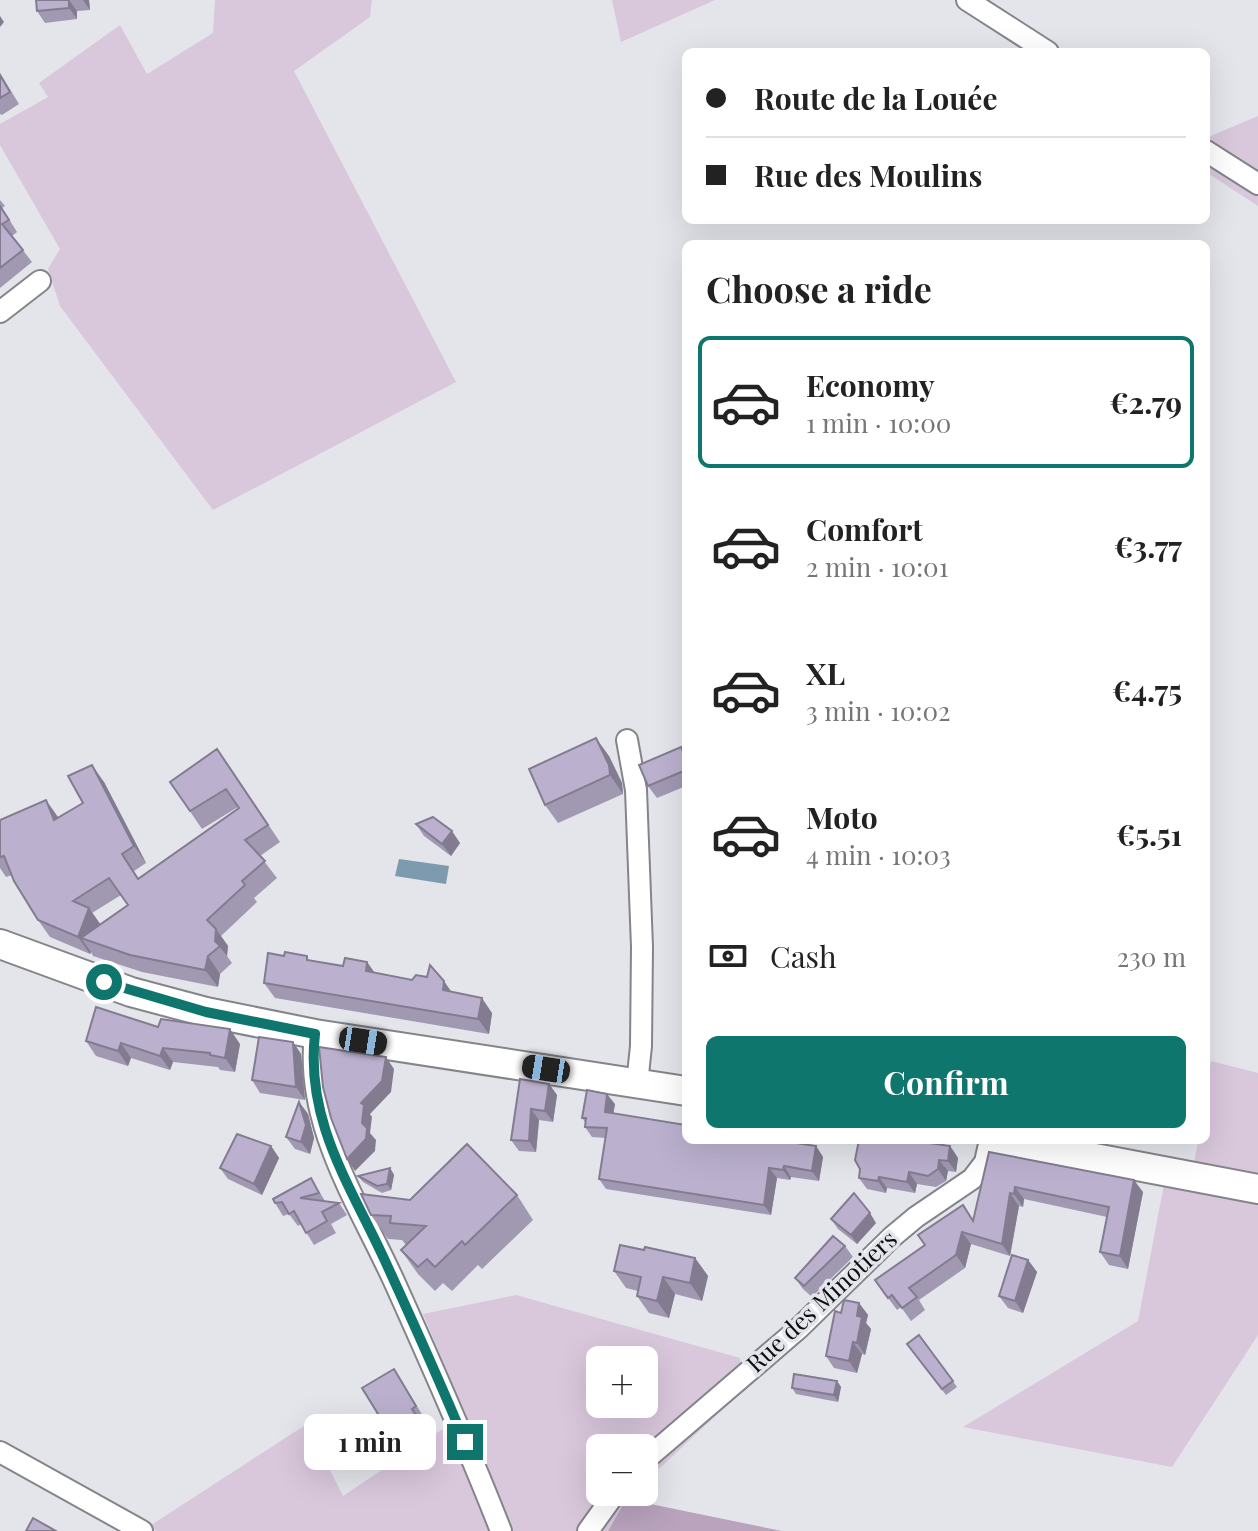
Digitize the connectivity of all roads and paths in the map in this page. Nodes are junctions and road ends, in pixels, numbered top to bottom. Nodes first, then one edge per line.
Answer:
1 (967, 0) edge
2 (1042, 48) edge
3 (1210, 154) edge
4 (1258, 184) edge
5 (40, 281) dead end
6 (0, 312) edge
7 (627, 740) dead end
8 (0, 944) edge
9 (315, 1034) junction
10 (637, 1084) junction
11 (682, 1090) edge
12 (989, 1144) edge
13 (1021, 1144) edge
14 (1258, 1189) edge
15 (658, 1449) edge
16 (0, 1452) edge
17 (606, 1506) edge
18 (142, 1531) edge
19 (501, 1531) edge
20 (588, 1531) edge

1 - 2 street
3 - 4 street
5 - 6 street
7 - 10 street
8 - 9 main road
9 - 10 main road
9 - 19 street
10 - 11 main road
12 - 15 street, Rue des Minotiers
13 - 14 main road
16 - 18 street
17 - 20 street

